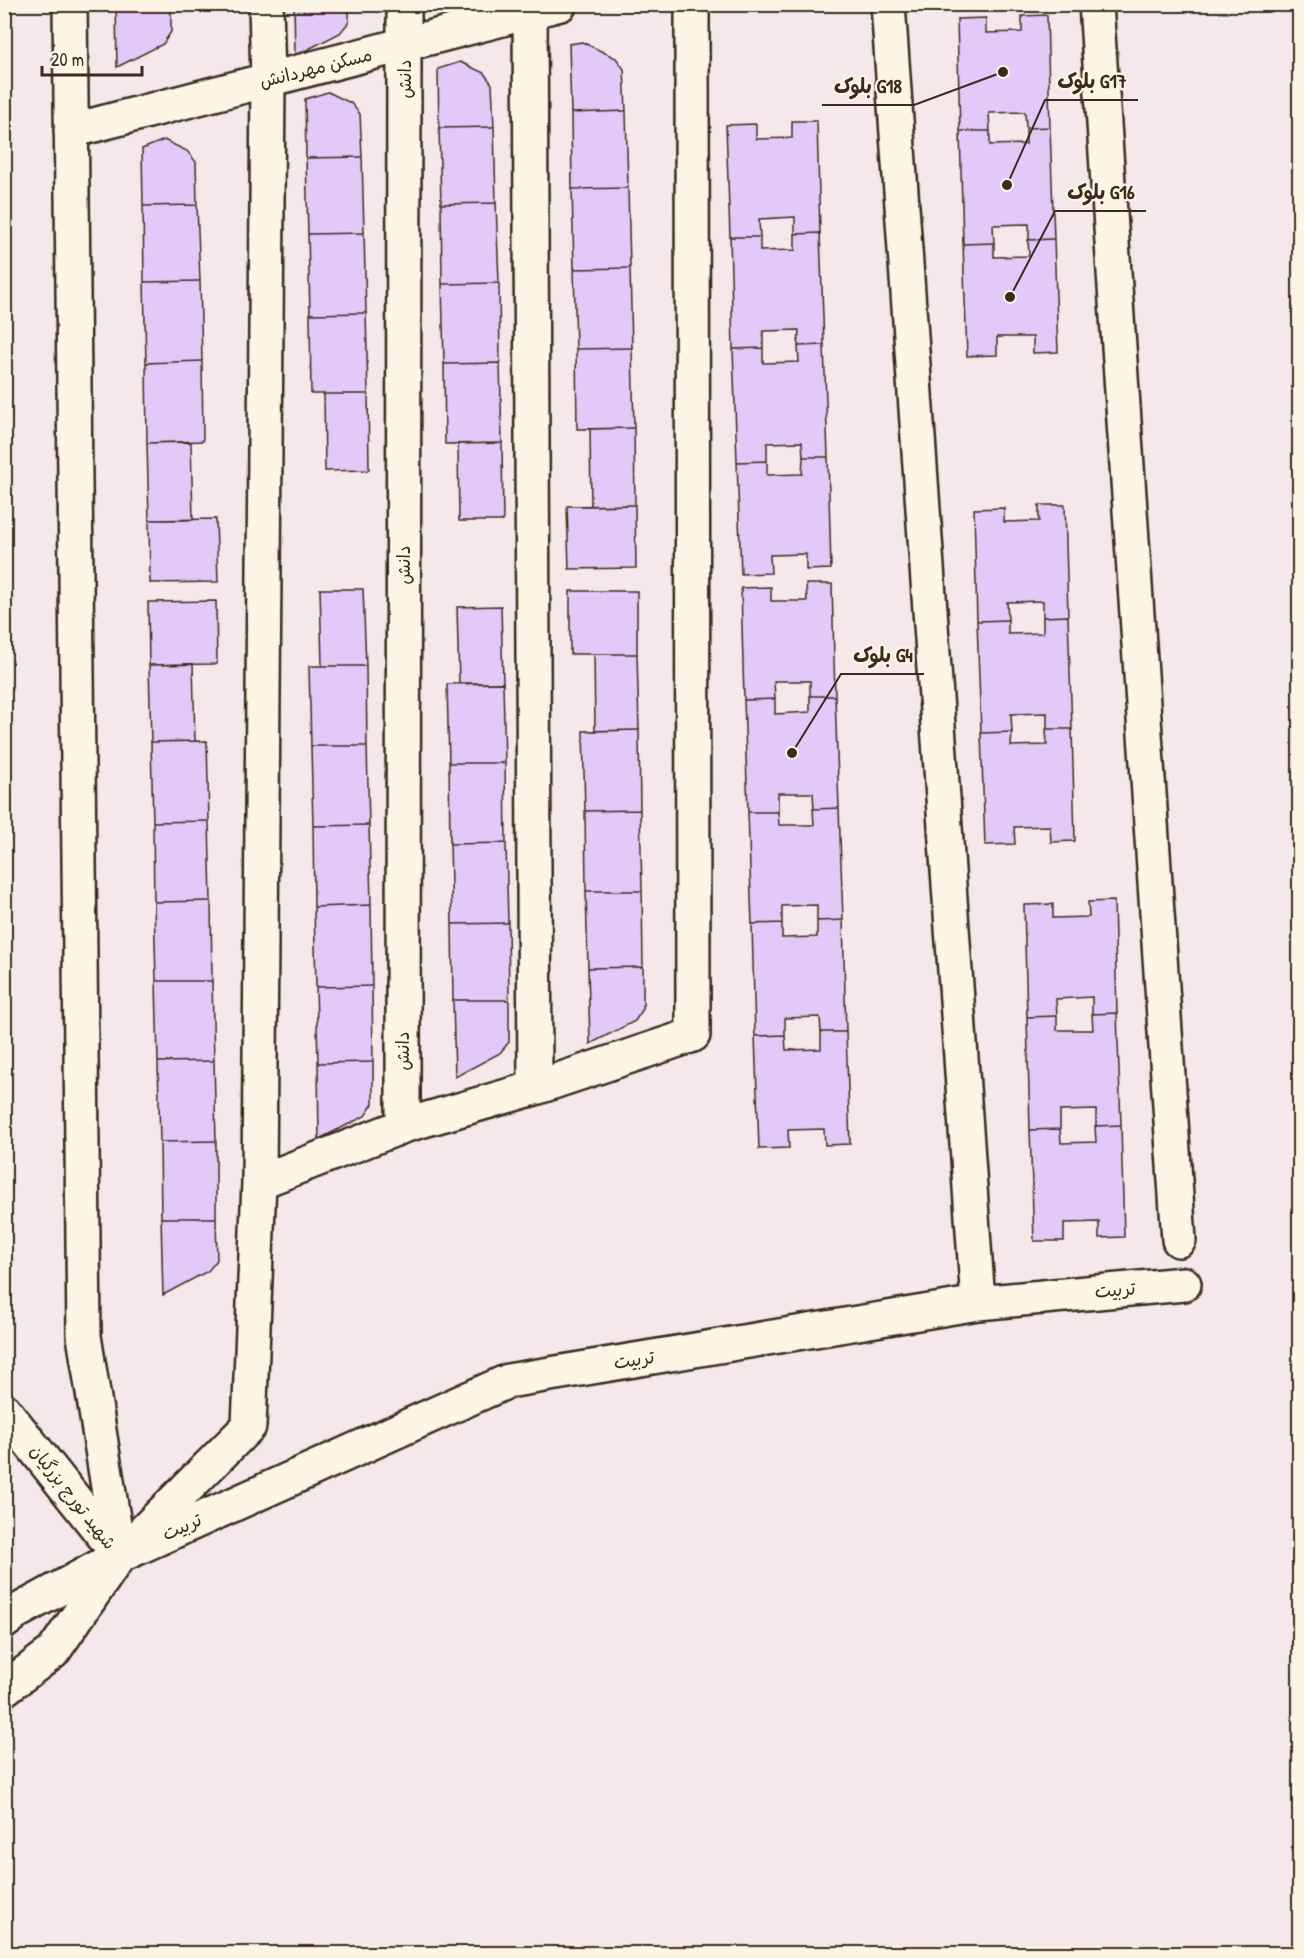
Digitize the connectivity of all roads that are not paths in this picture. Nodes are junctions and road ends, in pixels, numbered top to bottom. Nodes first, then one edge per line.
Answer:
1 (70, 4) edge
2 (266, 4) edge
3 (404, 4) edge
4 (692, 4) edge
5 (888, 4) edge
6 (1096, 4) edge
7 (540, 7) edge
8 (405, 45) junction
9 (268, 80) junction
10 (71, 131) junction
11 (535, 1088) junction
12 (403, 1126) junction
13 (259, 1182) junction
14 (1179, 1240) dead end
15 (1184, 1284) dead end
16 (978, 1303) junction
17 (4, 1410) edge
18 (119, 1556) junction
19 (4, 1622) edge
20 (4, 1689) edge

1 - 10 street
2 - 9 street
3 - 8 street, دانش
4 - 11 street
5 - 16 street
6 - 14 street
7 - 8 street, مسکن مهردانش
7 - 11 street
8 - 9 street, مسکن مهردانش
8 - 12 street, دانش
9 - 10 street, مسکن مهردانش
9 - 13 street
10 - 18 street
11 - 12 street
12 - 13 street
13 - 18 street
15 - 16 street, تربیت
16 - 18 street, تربیت
17 - 18 street, شهید تورج بزرگیان
18 - 19 street, تربیت
18 - 20 street

